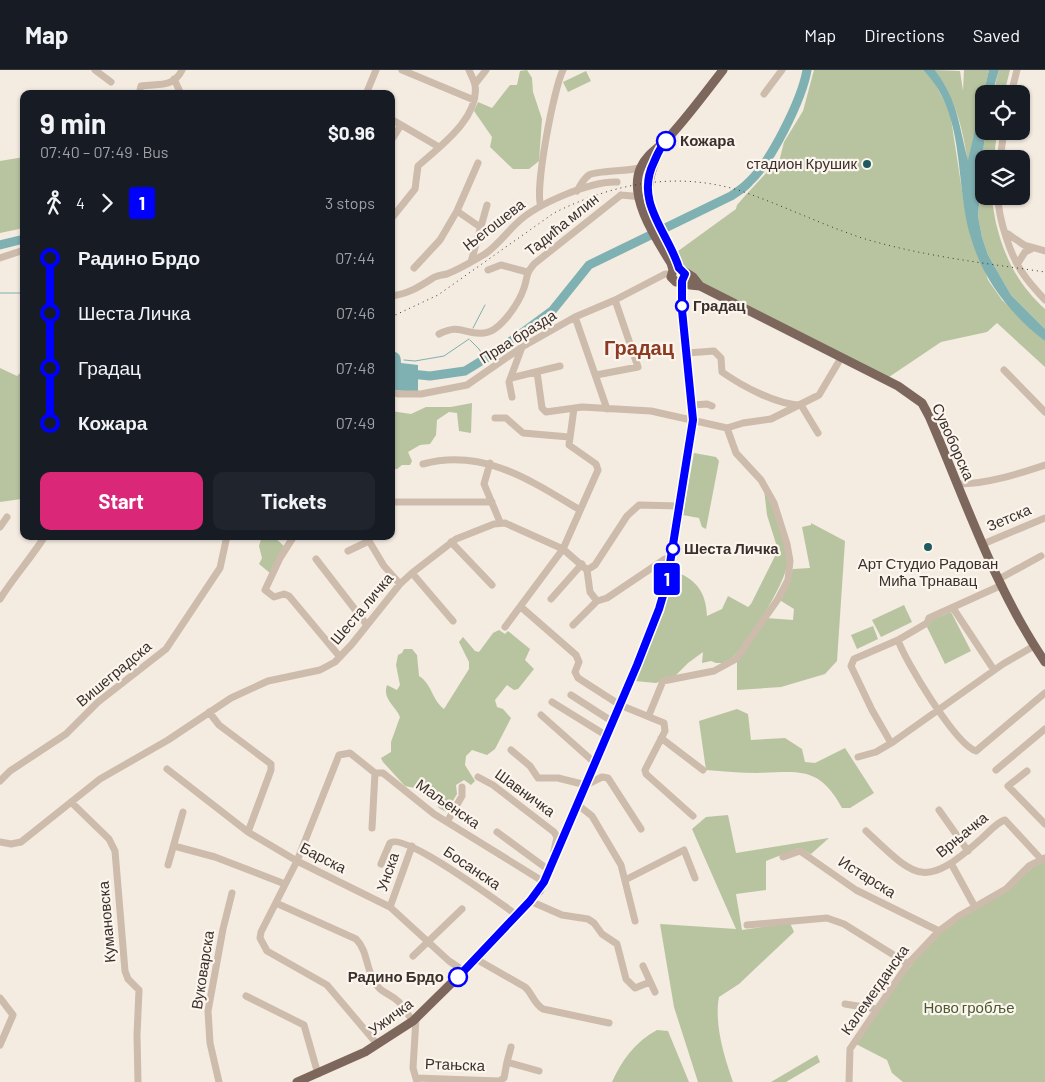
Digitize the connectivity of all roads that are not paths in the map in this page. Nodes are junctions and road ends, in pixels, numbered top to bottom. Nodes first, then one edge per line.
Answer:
1 (95, 70) edge
2 (182, 70) edge
3 (376, 70) edge
4 (402, 70) edge
5 (469, 70) edge
6 (486, 70) edge
7 (563, 70) edge
8 (723, 70) edge
9 (782, 70) edge
10 (1017, 70) edge
11 (174, 79) junction
12 (111, 82) dead end
13 (475, 84) junction
14 (1013, 85) edge
15 (141, 90) edge
16 (179, 90) edge
17 (368, 90) edge
18 (764, 94) dead end
19 (474, 100) junction
20 (395, 121) edge
21 (401, 125) junction
22 (395, 135) edge
23 (662, 146) junction
24 (439, 147) junction
25 (478, 163) dead end
26 (640, 168) junction
27 (615, 172) junction
28 (617, 182) junction
29 (577, 191) junction
30 (621, 196) junction
31 (643, 197) junction
32 (487, 205) dead end
33 (1000, 205) edge
34 (541, 206) junction
35 (457, 211) junction
36 (395, 214) edge
37 (480, 227) junction
38 (1006, 232) junction
39 (1033, 248) junction
40 (20, 251) edge
41 (1045, 251) edge
42 (0, 258) edge
43 (471, 262) junction
44 (1018, 263) junction
45 (414, 268) dead end
46 (488, 270) dead end
47 (527, 272) junction
48 (678, 276) junction
49 (395, 295) edge
50 (615, 300) junction
51 (1045, 300) edge
52 (575, 317) junction
53 (439, 334) dead end
54 (522, 347) junction
55 (687, 353) junction
56 (841, 358) junction
57 (560, 366) dead end
58 (1004, 370) dead end
59 (537, 372) junction
60 (596, 375) junction
61 (511, 378) junction
62 (395, 393) edge
63 (512, 397) dead end
64 (693, 405) junction
65 (801, 405) junction
66 (712, 406) dead end
67 (574, 408) junction
68 (607, 409) junction
69 (1045, 412) edge
70 (495, 418) dead end
71 (693, 420) junction
72 (727, 428) junction
73 (818, 433) dead end
74 (569, 437) junction
75 (490, 463) junction
76 (423, 464) dead end
77 (1045, 465) edge
78 (958, 484) junction
79 (395, 502) edge
80 (492, 502) junction
81 (680, 506) junction
82 (580, 510) junction
83 (7, 517) dead end
84 (1045, 518) edge
85 (500, 522) junction
86 (0, 526) edge
87 (42, 540) edge
88 (226, 540) edge
89 (291, 540) edge
90 (365, 540) edge
91 (369, 540) edge
92 (451, 542) junction
93 (983, 544) junction
94 (563, 549) junction
95 (348, 551) dead end
96 (1041, 556) dead end
97 (672, 558) junction
98 (316, 559) dead end
99 (584, 567) junction
100 (412, 573) junction
101 (1000, 582) junction
102 (400, 584) junction
103 (492, 584) dead end
104 (0, 599) edge
105 (551, 599) dead end
106 (597, 602) junction
107 (521, 607) junction
108 (953, 608) junction
109 (453, 621) dead end
110 (367, 625) junction
111 (573, 625) dead end
112 (505, 627) dead end
113 (898, 640) junction
114 (1034, 646) junction
115 (340, 657) junction
116 (1045, 662) edge
117 (994, 670) junction
118 (1045, 693) edge
119 (571, 695) dead end
120 (552, 702) dead end
121 (620, 705) junction
122 (938, 711) junction
123 (209, 712) junction
124 (541, 715) dead end
125 (649, 715) junction
126 (613, 722) junction
127 (1045, 728) edge
128 (607, 736) junction
129 (661, 738) junction
130 (891, 743) junction
131 (511, 750) dead end
132 (858, 757) dead end
133 (595, 764) junction
134 (167, 769) dead end
135 (704, 770) dead end
136 (996, 770) dead end
137 (1027, 771) dead end
138 (375, 774) junction
139 (478, 778) dead end
140 (0, 781) edge
141 (586, 785) junction
142 (462, 787) dead end
143 (71, 802) junction
144 (578, 805) junction
145 (939, 810) dead end
146 (183, 812) dead end
147 (693, 816) dead end
148 (448, 822) junction
149 (1045, 824) edge
150 (372, 828) dead end
151 (641, 829) dead end
152 (866, 831) dead end
153 (248, 832) junction
154 (497, 832) dead end
155 (0, 842) edge
156 (174, 846) junction
157 (412, 846) junction
158 (968, 852) junction
159 (782, 857) dead end
160 (1043, 859) edge
161 (554, 860) junction
162 (297, 861) junction
163 (381, 864) dead end
164 (168, 865) dead end
165 (952, 865) junction
166 (550, 871) junction
167 (695, 878) dead end
168 (625, 880) junction
169 (544, 882) junction
170 (285, 884) junction
171 (232, 893) dead end
172 (530, 901) junction
173 (276, 904) junction
174 (390, 907) junction
175 (975, 907) junction
176 (462, 909) dead end
177 (517, 915) junction
178 (635, 920) dead end
179 (747, 925) dead end
180 (939, 931) junction
181 (429, 942) junction
182 (413, 956) dead end
183 (476, 959) junction
184 (908, 964) junction
185 (643, 966) dead end
186 (464, 970) junction
187 (650, 982) junction
188 (655, 992) dead end
189 (246, 996) dead end
190 (0, 998) edge
191 (845, 1004) dead end
192 (876, 1009) junction
193 (414, 1020) junction
194 (609, 1023) dead end
195 (0, 1044) edge
196 (377, 1044) junction
197 (511, 1047) dead end
198 (507, 1062) junction
199 (539, 1071) dead end
200 (318, 1074) junction
201 (416, 1080) edge
202 (138, 1082) edge
203 (218, 1082) edge
204 (297, 1082) edge
205 (849, 1082) edge

1 - 12 street
2 - 11 street
3 - 17 street
4 - 19 street
5 - 13 street
6 - 13 street
7 - 34 street
8 - 23 main road
9 - 18 street
10 - 14 street
11 - 15 street
11 - 16 street
13 - 19 street
19 - 24 street
20 - 21 street
21 - 22 street
21 - 24 street
23 - 26 main road
23 - 31 main road
24 - 36 street
25 - 35 street
26 - 27 street
26 - 31 main road
27 - 28 street
27 - 29 street
28 - 29 street, Његошева
28 - 30 street
29 - 34 street, Његошева
30 - 31 street
30 - 47 street, Тадића млин
31 - 48 main road, Ужичка
32 - 37 street
33 - 38 street
34 - 43 street, Његошева
35 - 37 street
35 - 45 street
37 - 43 street
38 - 39 street
38 - 44 street
39 - 41 street
39 - 44 street
40 - 42 street
43 - 49 street, Његошева
44 - 51 street
46 - 47 street
47 - 53 street, Тадића млин
48 - 50 street, Прва бразда
48 - 55 main road, Ужичка
48 - 56 main road, Сувоборска
50 - 52 street, Прва бразда
50 - 60 street
52 - 54 street, Прва бразда
52 - 60 street
54 - 61 street
54 - 62 street, Прва бразда
55 - 64 main road, Ужичка
55 - 65 street
56 - 65 street
56 - 78 main road, Сувоборска
57 - 59 street
58 - 69 street
59 - 61 street
59 - 67 street
60 - 68 street
61 - 63 street
64 - 66 street
64 - 71 main road, Ужичка
65 - 72 street
65 - 73 street
67 - 68 street
67 - 74 street
68 - 71 street
70 - 74 street
71 - 72 street
71 - 81 main road, Ужичка
72 - 125 street
74 - 82 street
75 - 76 street
75 - 80 street
75 - 82 street
77 - 78 street
78 - 93 main road, Сувоборска
79 - 80 street
80 - 85 street
81 - 97 main road, Ужичка
81 - 99 street
82 - 94 street
83 - 86 street
84 - 93 street, Зетска
85 - 92 street, Шеста личка
85 - 94 street
87 - 104 street
88 - 140 street, Вишеградска
89 - 115 street
90 - 95 street
91 - 102 street
92 - 100 street, Шеста личка
92 - 103 street
93 - 101 main road, Сувоборска
94 - 99 street
94 - 107 street
96 - 101 street
97 - 106 street
97 - 121 main road, Ужичка
98 - 110 street
99 - 105 street
99 - 106 street
100 - 102 street, Шеста личка
100 - 109 street
101 - 108 street
101 - 114 main road, Сувоборска
102 - 110 street, Шеста личка
106 - 111 street
107 - 112 street
107 - 121 street
108 - 113 street
108 - 117 street
110 - 115 street, Шеста личка
113 - 122 street
113 - 130 street
114 - 116 main road, Сувоборска
114 - 117 street
115 - 123 street, Шеста личка
117 - 122 street
118 - 122 street
119 - 126 street
120 - 128 street
121 - 125 street
121 - 126 main road, Ужичка
122 - 130 street
123 - 143 street, Шеста личка
123 - 153 street
124 - 133 street
125 - 129 street
126 - 128 main road, Ужичка
127 - 136 street
128 - 133 main road, Ужичка
129 - 135 street
129 - 147 street
130 - 132 street
131 - 141 street
133 - 141 main road, Ужичка
134 - 153 street, Барска
137 - 149 street
138 - 148 street, Маљенска
138 - 150 street
138 - 162 street, Маљенска
139 - 161 street, Шавничка
141 - 144 main road, Ужичка
141 - 151 street
142 - 148 street
143 - 155 street, Шеста личка
143 - 202 street, Кумановска
144 - 161 main road, Ужичка
144 - 168 street
145 - 158 street
146 - 156 street
148 - 169 street, Маљенска
152 - 165 street, Врњачка
153 - 162 street, Барска
154 - 166 street
156 - 164 street
156 - 170 street
157 - 163 street
157 - 174 street, Унска
157 - 177 street, Босанска
158 - 160 street, Врњачка
158 - 165 street, Врњачка
159 - 180 street, Истарска
160 - 175 street, Калемегданска
161 - 166 main road, Ужичка
162 - 170 street
162 - 174 street, Барска
165 - 175 street
166 - 169 main road, Ужичка
167 - 168 street
168 - 178 street
169 - 172 main road, Ужичка
170 - 173 street
171 - 203 street, Вуковарска
172 - 177 main road, Ужичка
172 - 187 street
173 - 193 street
173 - 196 street
174 - 181 street, Барска
175 - 180 street, Калемегданска
176 - 181 street
177 - 183 main road, Ужичка
179 - 184 street
180 - 184 street, Калемегданска
181 - 182 street
181 - 186 street, Барска
183 - 186 main road, Ужичка
183 - 194 street
184 - 192 street, Калемегданска
185 - 187 street
186 - 193 main road, Ужичка
187 - 188 street
189 - 200 street
190 - 195 street
191 - 192 street
192 - 205 street, Калемегданска
193 - 196 main road, Ужичка
193 - 201 street
196 - 200 main road, Ужичка
197 - 198 street
198 - 199 street, Ртањска
198 - 201 street, Ртањска
200 - 204 main road, Ужичка

